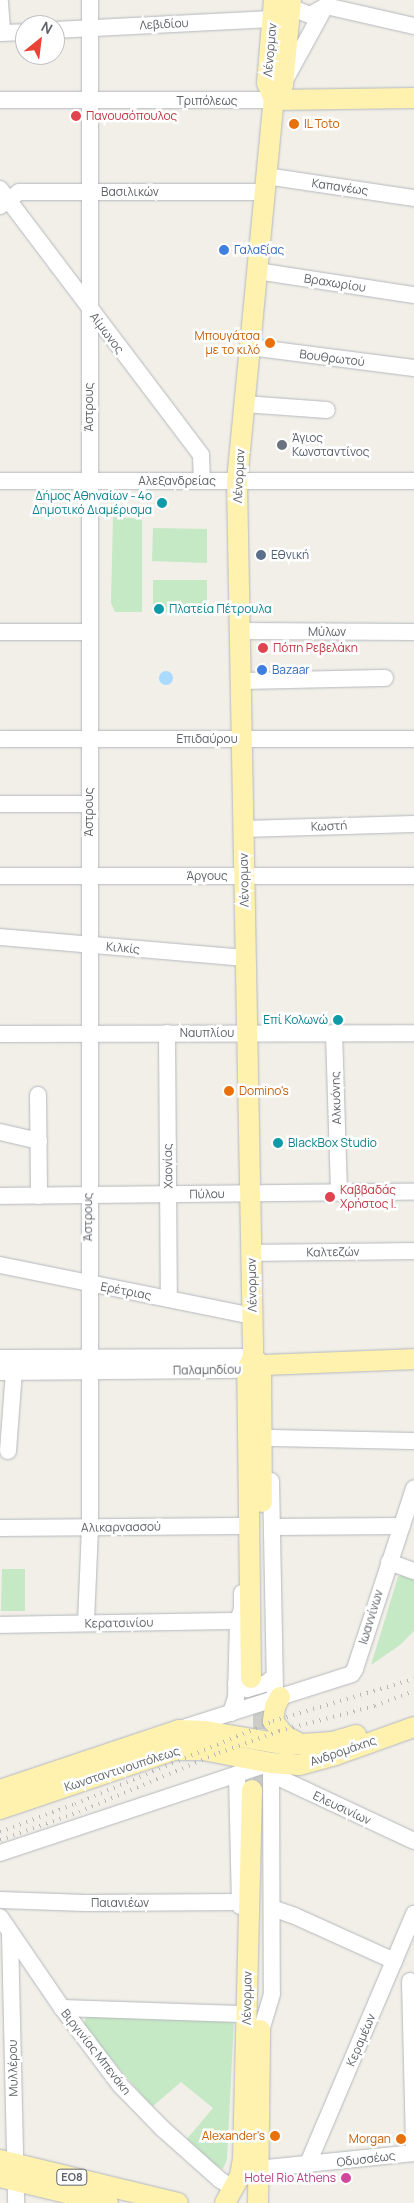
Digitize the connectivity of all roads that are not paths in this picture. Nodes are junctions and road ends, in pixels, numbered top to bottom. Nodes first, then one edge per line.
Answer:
1 (90, 0) edge
2 (0, 2) edge
3 (327, 3) edge
4 (282, 6) edge
5 (414, 26) edge
6 (90, 28) junction
7 (65, 29) edge
8 (15, 32) edge
9 (1, 33) edge
10 (278, 92) junction
11 (414, 98) edge
12 (0, 100) edge
13 (90, 100) junction
14 (265, 184) junction
15 (89, 191) junction
16 (2, 198) edge
17 (414, 198) edge
18 (257, 271) junction
19 (414, 295) edge
20 (90, 310) junction
21 (250, 347) junction
22 (414, 368) edge
23 (244, 404) junction
24 (327, 410) dead end
25 (0, 481) edge
26 (89, 481) junction
27 (202, 481) junction
28 (236, 481) junction
29 (414, 482) edge
30 (0, 632) edge
31 (89, 632) junction
32 (240, 632) junction
33 (414, 632) edge
34 (384, 678) dead end
35 (240, 681) junction
36 (0, 739) edge
37 (89, 739) junction
38 (241, 739) junction
39 (414, 739) edge
40 (0, 804) edge
41 (89, 804) junction
42 (414, 824) edge
43 (243, 829) junction
44 (0, 876) edge
45 (89, 876) junction
46 (244, 876) junction
47 (414, 876) edge
48 (0, 937) edge
49 (89, 945) junction
50 (246, 958) junction
51 (334, 1033) junction
52 (414, 1033) edge
53 (0, 1034) edge
54 (90, 1034) junction
55 (167, 1034) junction
56 (247, 1034) junction
57 (38, 1095) dead end
58 (0, 1132) edge
59 (39, 1141) junction
60 (339, 1192) junction
61 (414, 1192) edge
62 (168, 1194) junction
63 (250, 1194) junction
64 (88, 1195) junction
65 (0, 1196) edge
66 (40, 1196) junction
67 (414, 1251) edge
68 (251, 1254) junction
69 (0, 1265) edge
70 (89, 1283) junction
71 (169, 1299) junction
72 (252, 1316) junction
73 (0, 1358) edge
74 (414, 1359) edge
75 (89, 1364) junction
76 (253, 1364) junction
77 (7, 1372) edge
78 (266, 1430) junction
79 (247, 1437) junction
80 (414, 1441) edge
81 (8, 1451) dead end
82 (414, 1488) edge
83 (241, 1526) junction
84 (402, 1526) junction
85 (90, 1527) junction
86 (272, 1527) junction
87 (0, 1528) edge
88 (388, 1562) junction
89 (414, 1571) edge
90 (238, 1621) junction
91 (86, 1623) junction
92 (0, 1625) edge
93 (256, 1678) junction
94 (278, 1698) junction
95 (231, 1713) junction
96 (414, 1716) edge
97 (414, 1727) edge
98 (180, 1730) junction
99 (305, 1745) junction
100 (237, 1774) junction
101 (264, 1779) junction
102 (0, 1790) edge
103 (0, 1809) edge
104 (414, 1841) edge
105 (0, 1853) edge
106 (0, 1900) edge
107 (240, 1902) junction
108 (272, 1908) junction
109 (0, 1917) edge
110 (413, 1920) edge
111 (10, 1933) junction
112 (393, 1964) junction
113 (412, 1982) edge
114 (62, 2008) junction
115 (246, 2014) junction
116 (260, 2034) junction
117 (414, 2148) edge
118 (414, 2153) edge
119 (307, 2166) junction
120 (257, 2169) junction
121 (8, 2170) edge
122 (230, 2196) edge
123 (16, 2203) edge
124 (108, 2203) edge
125 (178, 2203) edge
126 (258, 2203) edge

1 - 6 street, Άστρους
2 - 9 street
3 - 4 street, Λεβιδίου
3 - 5 street, Λεβιδίου
3 - 10 street, Λένορμαν
4 - 6 street, Λεβιδίου
4 - 10 main road, Λένορμαν
6 - 7 street, Λεβιδίου
6 - 13 street, Άστρους
8 - 9 street
10 - 11 main road, Τριπόλεως
10 - 13 street, Τριπόλεως
10 - 14 main road, Λένορμαν
12 - 13 street, Τριπόλεως
13 - 15 street, Άστρους
14 - 15 street, Βασιλικών
14 - 17 street, Καπανέως
14 - 18 main road, Λένορμαν
15 - 16 street, Βασιλικών
15 - 20 street, Άστρους
16 - 20 street, Αίμωνος
18 - 19 street, Βραχωρίου
18 - 21 main road, Λένορμαν
20 - 26 street, Άστρους
20 - 27 street, Αίμωνος
21 - 22 street, Βουθρωτού
21 - 23 main road, Λένορμαν
23 - 24 street
23 - 28 main road, Λένορμαν
25 - 26 street, Αλεξανδρείας
26 - 27 street, Αλεξανδρείας
26 - 31 street, Άστρους
27 - 28 street, Αλεξανδρείας
28 - 29 street, Αλεξανδρείας
28 - 32 main road, Λένορμαν
30 - 31 street
31 - 37 street, Άστρους
32 - 33 street, Μύλων
32 - 35 main road, Λένορμαν
34 - 35 street
35 - 38 main road, Λένορμαν
36 - 37 street, Επιδαύρου
37 - 38 street, Επιδαύρου
37 - 41 street, Άστρους
38 - 39 street, Επιδαύρου
38 - 43 main road, Λένορμαν
40 - 41 street
41 - 45 street, Άστρους
42 - 43 street, Κωστή
43 - 46 main road, Λένορμαν
44 - 45 street, Άργους
45 - 46 street, Άργους
45 - 49 street, Άστρους
46 - 47 street, Άργους
46 - 50 main road, Λένορμαν
48 - 49 street, Κιλκίς
49 - 50 street, Κιλκίς
49 - 54 street, Άστρους
50 - 56 main road, Λένορμαν
51 - 52 street, Ναυπλίου
51 - 56 street, Ναυπλίου
51 - 60 street, Αλκυόνης
53 - 54 street, Ναυπλίου
54 - 55 street, Ναυπλίου
54 - 64 street, Άστρους
55 - 56 street, Ναυπλίου
55 - 62 street, Χαονίας
56 - 63 main road, Λένορμαν
57 - 59 street
58 - 59 street
59 - 66 street
60 - 61 street, Πύλου
60 - 63 street, Πύλου
62 - 63 street, Πύλου
62 - 64 street, Πύλου
62 - 71 street, Χαονίας
63 - 68 main road, Λένορμαν
64 - 66 street, Πύλου
64 - 70 street, Άστρους
65 - 66 street, Πύλου
67 - 68 street, Καλτεζών
68 - 72 main road, Λένορμαν
69 - 70 street, Ερέτριας
70 - 71 street, Ερέτριας
70 - 75 street, Άστρους
71 - 72 street, Ερέτριας
72 - 76 main road, Λένορμαν
73 - 75 street, Παλαμηδίου
74 - 76 main road, Παλαμηδίου
75 - 76 street, Παλαμηδίου
75 - 77 street, Παλαμηδίου
75 - 85 street, Άστρους
76 - 78 main road, Λένορμαν
76 - 79 main road, Λένορμαν
77 - 81 street
78 - 80 street
78 - 86 street
78 - 93 main road, Λένορμαν
79 - 83 street
79 - 93 main road, Λένορμαν
82 - 84 street, Ιωαννίνων
83 - 85 street, Αλικαρνασσού
83 - 90 street
84 - 86 street
84 - 88 street, Ιωαννίνων
85 - 87 street, Αλικαρνασσού
85 - 91 street, Άστρους
86 - 93 street
88 - 89 street
88 - 94 street, Ιωαννίνων
90 - 91 street, Κερατσινίου
90 - 93 street
91 - 92 street, Κερατσινίου
93 - 94 street
93 - 95 street
94 - 95 street, Κωνσταντινουπόλεως
94 - 99 main road
95 - 98 street, Κωνσταντινουπόλεως
96 - 99 main road, Ανδρομάχης
97 - 101 main road, Ανδρομάχης
98 - 99 main road, Κωνσταντινουπόλεως
98 - 102 main road, Κωνσταντινουπόλεως
100 - 101 street
100 - 105 street
100 - 107 street
101 - 103 main road, Κωνσταντινουπόλεως
101 - 104 street, Ελευσινίων
101 - 108 street
101 - 115 main road, Λένορμαν
101 - 116 main road, Λένορμαν
106 - 107 street, Παιανιέων
107 - 115 street
108 - 112 street
108 - 116 street
109 - 111 street, Βιργινίας Μπενάκη
110 - 112 street, Κεραμέων
111 - 114 street, Βιργινίας Μπενάκη
111 - 121 street, Μυλλέρου
112 - 113 street
112 - 119 street, Κεραμέων
113 - 117 street
114 - 115 street
114 - 122 street, Βιργινίας Μπενάκη
115 - 122 main road, Λένορμαν
116 - 120 main road, Λένορμαν
118 - 119 street, Οδυσσέως
119 - 120 street, Οδυσσέως
120 - 126 main road, Λένορμαν
121 - 123 street, Μυλλέρου
121 - 124 main road, ΕΟ8
121 - 125 main road, ΕΟ8

